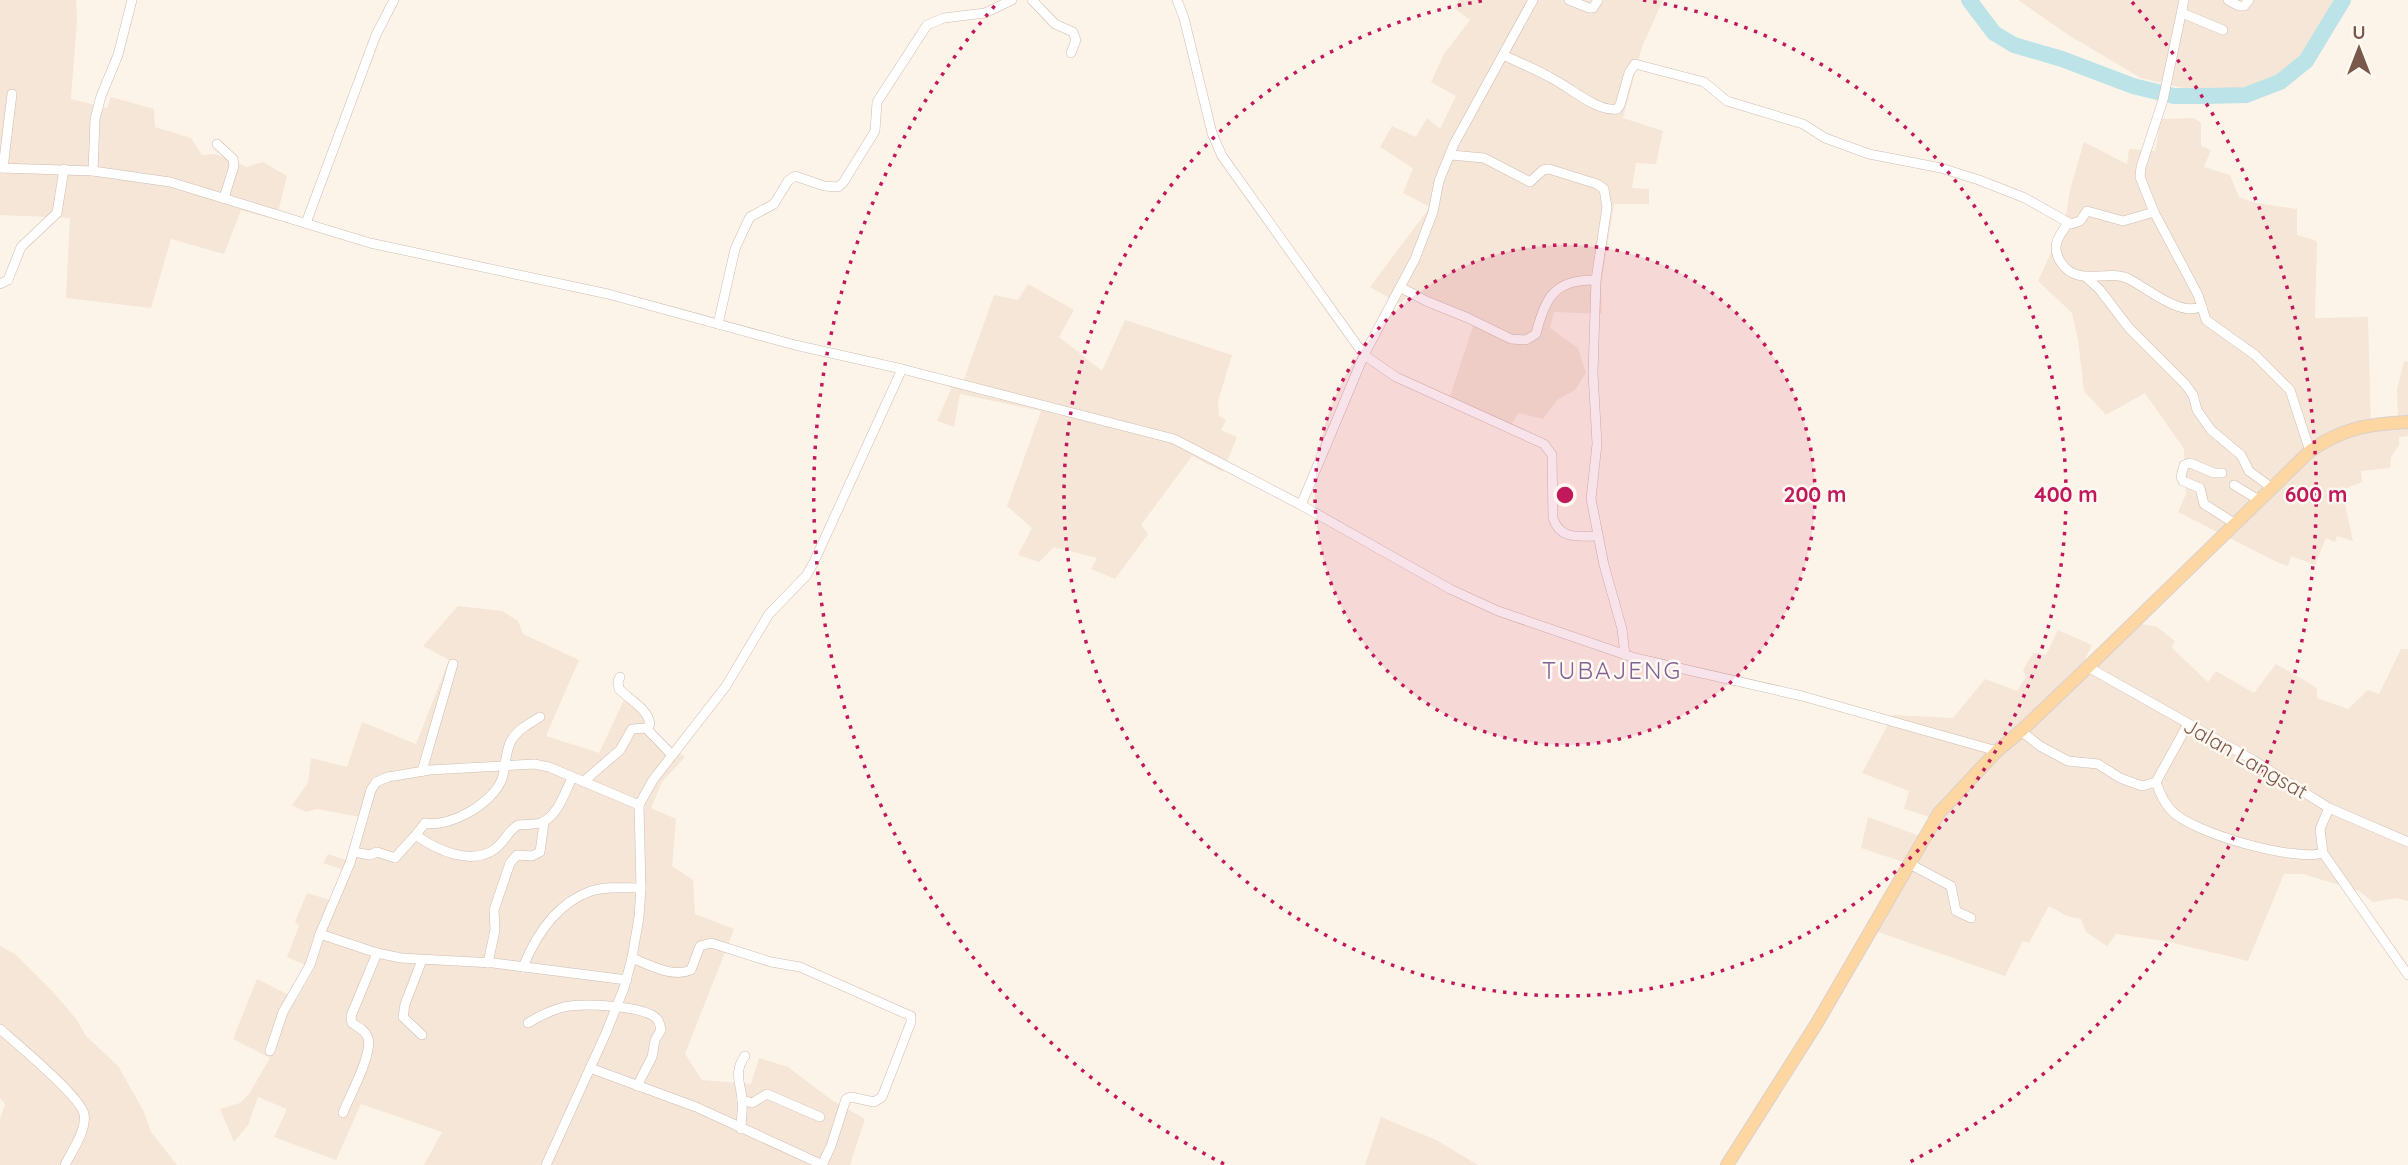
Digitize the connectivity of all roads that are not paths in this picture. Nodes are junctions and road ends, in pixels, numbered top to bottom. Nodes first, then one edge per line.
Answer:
1 (132, 0) edge
2 (394, 0) edge
3 (1012, 0) edge
4 (1032, 0) edge
5 (1177, 0) edge
6 (1533, 0) edge
7 (1569, 0) edge
8 (1598, 0) edge
9 (2184, 0) edge
10 (2228, 0) edge
11 (2249, 0) edge
12 (2182, 13) junction
13 (2223, 30) dead end
14 (1071, 53) dead end
15 (1503, 55) junction
16 (12, 94) dead end
17 (217, 144) dead end
18 (1451, 155) junction
19 (1, 168) edge
20 (64, 169) junction
21 (93, 171) junction
22 (225, 198) junction
23 (2154, 212) junction
24 (306, 223) junction
25 (2068, 223) junction
26 (2087, 278) junction
27 (1596, 280) junction
28 (0, 284) edge
29 (1400, 287) junction
30 (2202, 306) junction
31 (718, 324) junction
32 (1364, 355) junction
33 (902, 369) junction
34 (2408, 422) edge
35 (2310, 451) junction
36 (2222, 473) dead end
37 (2234, 485) dead end
38 (2272, 488) junction
39 (2259, 500) junction
40 (1301, 505) junction
41 (2234, 523) junction
42 (1597, 536) junction
43 (1625, 655) junction
44 (453, 664) dead end
45 (2088, 667) junction
46 (620, 677) dead end
47 (540, 717) dead end
48 (2188, 724) junction
49 (646, 728) junction
50 (2021, 731) junction
51 (1997, 751) junction
52 (672, 755) junction
53 (506, 764) junction
54 (422, 771) junction
55 (572, 778) junction
56 (583, 782) junction
57 (2156, 782) junction
58 (639, 805) junction
59 (2329, 808) junction
60 (544, 823) junction
61 (417, 836) junction
62 (2408, 842) edge
63 (354, 852) junction
64 (2323, 853) junction
65 (1908, 863) junction
66 (641, 888) junction
67 (1972, 918) dead end
68 (320, 934) junction
69 (377, 953) junction
70 (632, 958) junction
71 (422, 960) junction
72 (488, 962) junction
73 (523, 967) junction
74 (2408, 975) edge
75 (626, 980) junction
76 (617, 1005) junction
77 (528, 1023) dead end
78 (0, 1028) edge
79 (422, 1035) dead end
80 (270, 1051) dead end
81 (744, 1056) dead end
82 (590, 1068) junction
83 (637, 1086) junction
84 (742, 1100) junction
85 (343, 1113) dead end
86 (820, 1117) dead end
87 (741, 1129) junction
88 (65, 1165) edge
89 (546, 1165) edge
90 (823, 1165) edge
91 (1727, 1165) edge

1 - 21 street
2 - 24 street
3 - 31 street
4 - 14 street
5 - 32 street
6 - 15 street
7 - 8 street
9 - 12 street
10 - 11 street
12 - 13 street
12 - 23 street
15 - 18 street
15 - 25 street
16 - 19 street
17 - 22 street
18 - 27 street
18 - 29 street
19 - 20 street
20 - 21 street
20 - 28 street
21 - 22 street
22 - 24 street
23 - 25 street
23 - 30 street
24 - 31 street
25 - 26 street
26 - 30 street
26 - 38 street
27 - 29 street
27 - 42 street
29 - 32 street
30 - 35 street
31 - 33 street
32 - 40 street
32 - 42 street
33 - 40 street
33 - 52 street
34 - 35 main road
35 - 38 main road
36 - 41 street
37 - 39 street
38 - 39 main road
39 - 41 main road
40 - 43 street
41 - 45 main road
42 - 43 street
43 - 51 street
44 - 54 street
45 - 48 street, Jalan Langsat
45 - 50 main road
46 - 49 street
47 - 53 street
48 - 57 street
48 - 59 street, Jalan Langsat
49 - 52 street
49 - 56 street
50 - 51 main road
50 - 57 street
51 - 65 main road
52 - 58 street
53 - 54 street
53 - 55 street
53 - 61 street
54 - 63 street
55 - 56 street
55 - 60 street
56 - 58 street
57 - 64 street
58 - 66 street
59 - 62 street, Jalan Langsat
59 - 64 street
60 - 61 street
60 - 72 street
61 - 63 street
63 - 68 street
64 - 74 street
65 - 67 street
65 - 91 main road
66 - 70 street
66 - 73 street
68 - 69 street
68 - 80 street
69 - 71 street
69 - 85 street
70 - 75 street
70 - 90 street
71 - 72 street
71 - 79 street
72 - 73 street
73 - 75 street
75 - 76 street
76 - 77 street
76 - 82 street
76 - 83 street
78 - 88 street
81 - 84 street
82 - 83 street
82 - 89 street
83 - 87 street
84 - 86 street
84 - 87 street
87 - 90 street

